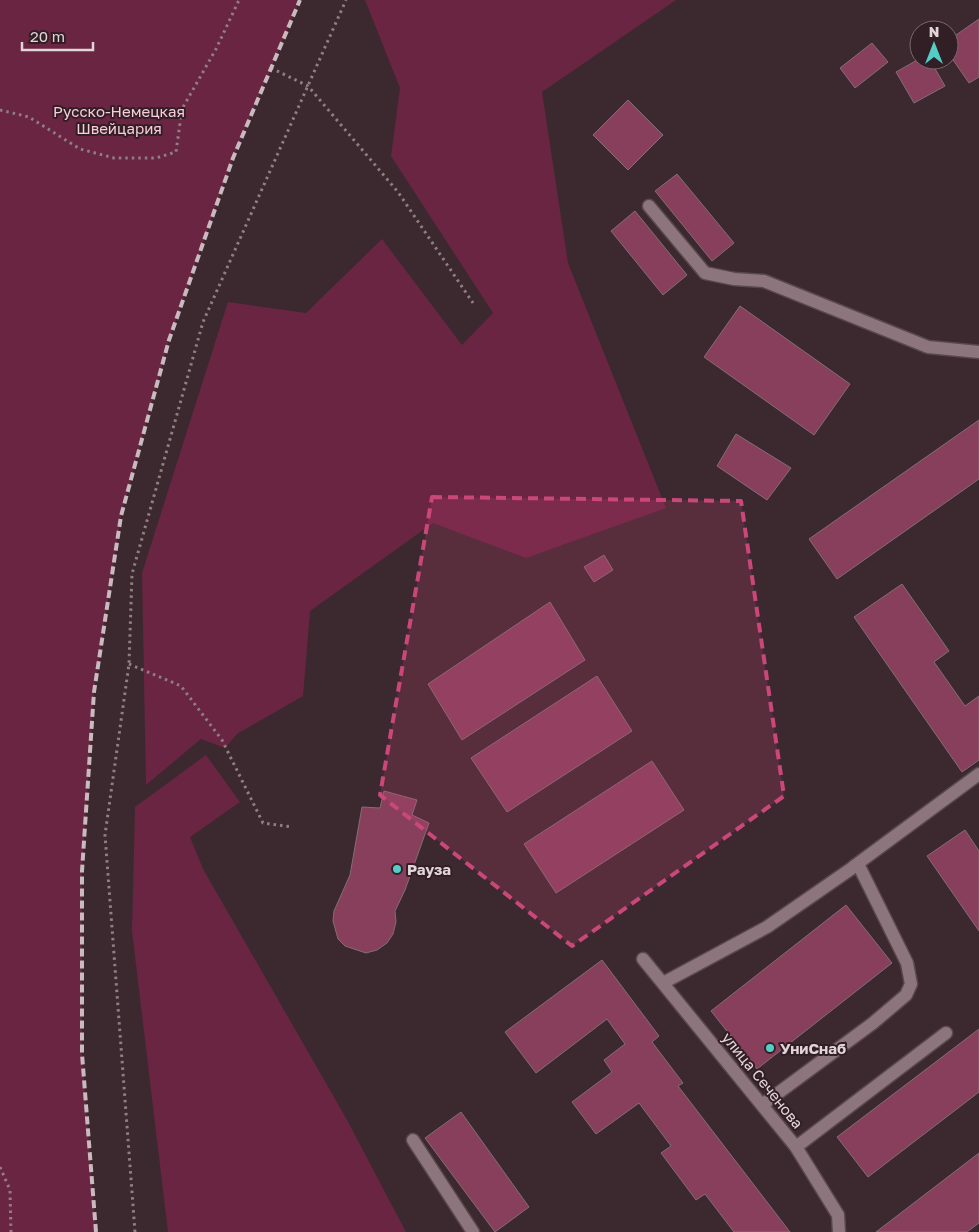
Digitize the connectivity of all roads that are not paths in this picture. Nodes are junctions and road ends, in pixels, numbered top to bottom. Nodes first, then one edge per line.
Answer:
1 (649, 206) dead end
2 (979, 352) edge
3 (979, 774) edge
4 (858, 864) junction
5 (643, 959) dead end
6 (663, 983) junction
7 (946, 1033) dead end
8 (762, 1105) junction
9 (413, 1140) dead end
10 (796, 1147) junction
11 (473, 1232) edge
12 (839, 1232) edge

1 - 2 street
3 - 4 street
4 - 6 street
4 - 8 street
5 - 6 street, улица Сеченова
6 - 8 street, улица Сеченова
7 - 10 street
8 - 10 street, улица Сеченова
9 - 11 street
10 - 12 street, улица Сеченова

